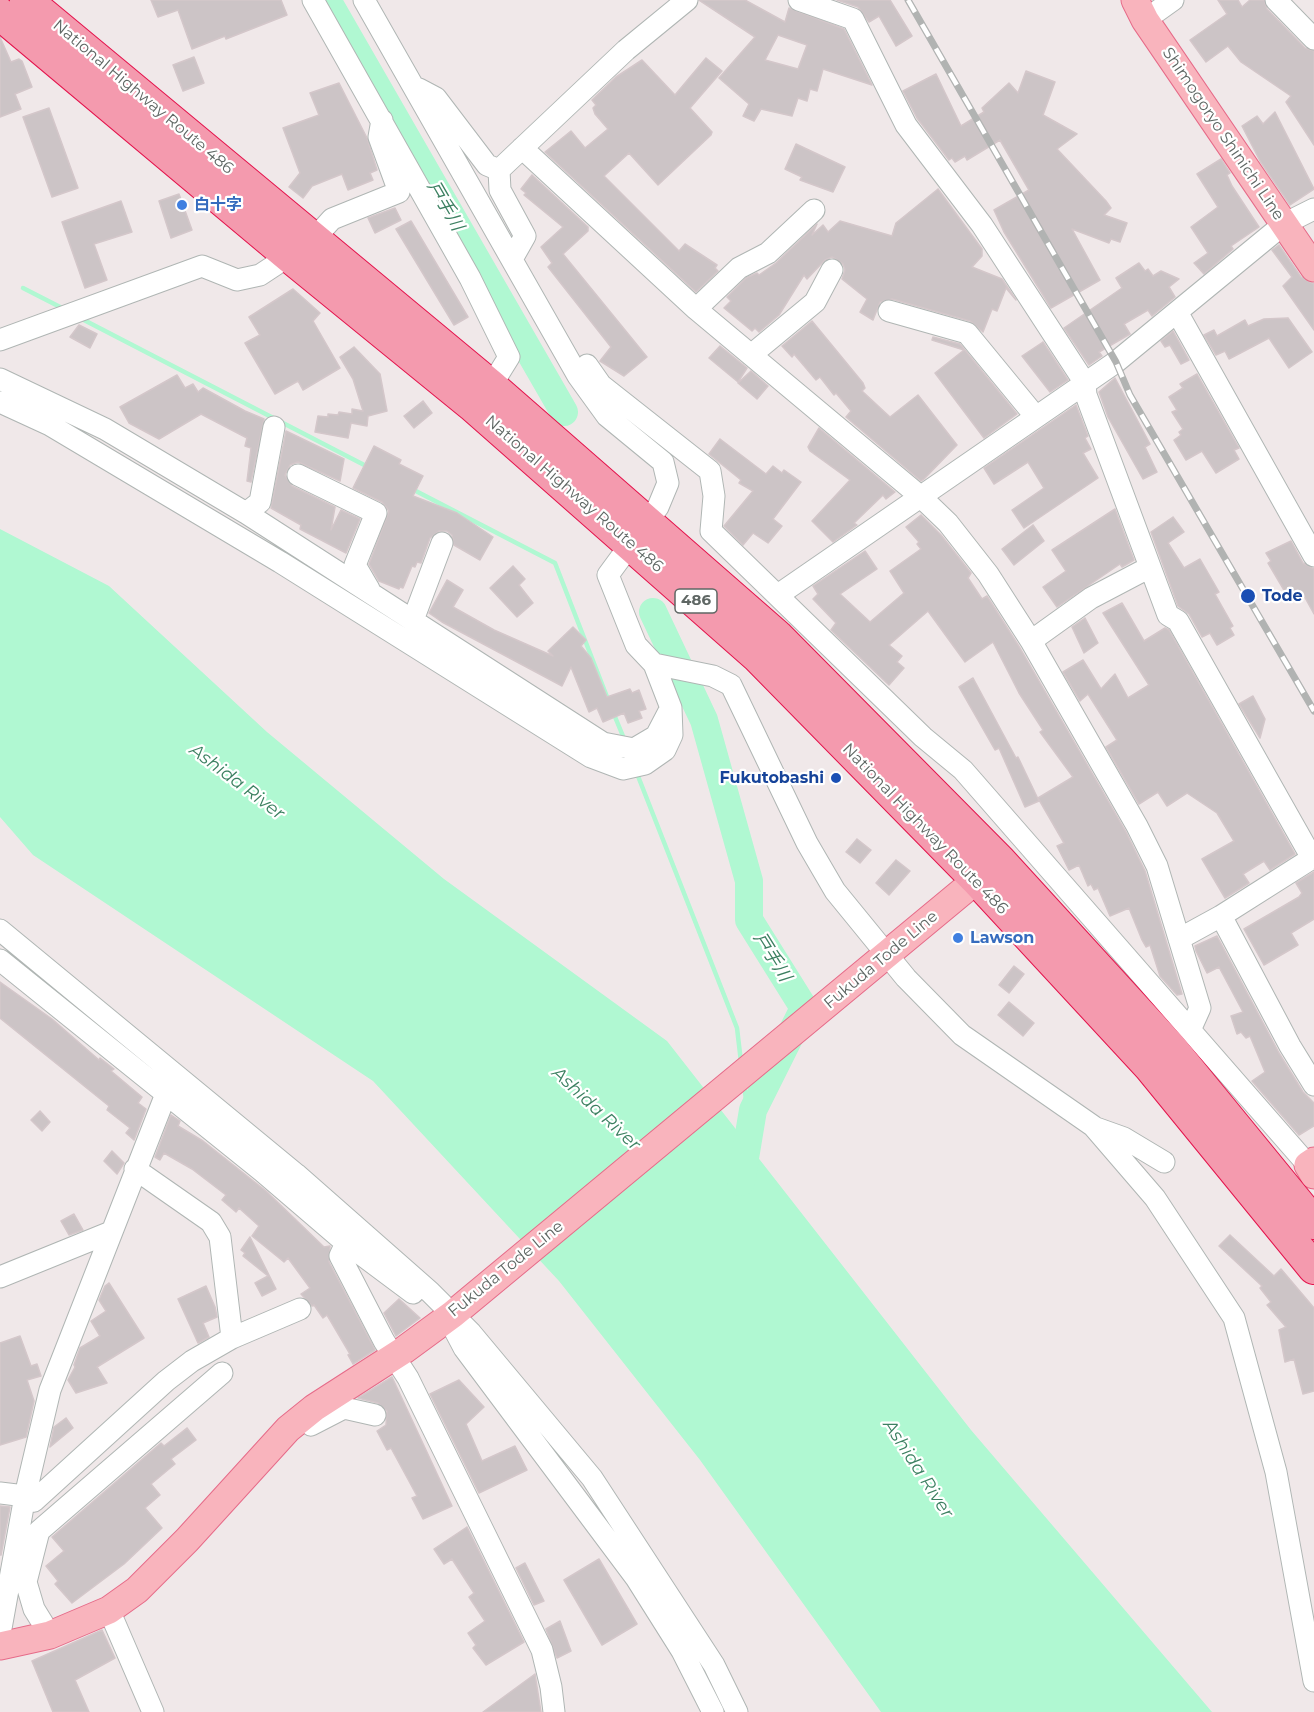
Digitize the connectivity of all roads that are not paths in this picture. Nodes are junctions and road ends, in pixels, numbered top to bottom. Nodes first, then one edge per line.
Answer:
1 (26, 0) edge
2 (313, 0) edge
3 (364, 0) edge
4 (687, 0) edge
5 (799, 0) edge
6 (1173, 0) edge
7 (1276, 0) edge
8 (1140, 10) edge
9 (0, 14) edge
10 (1314, 39) edge
11 (413, 86) junction
12 (382, 120) junction
13 (522, 148) junction
14 (499, 170) junction
15 (1314, 209) edge
16 (814, 210) dead end
17 (1284, 224) junction
18 (301, 248) junction
19 (516, 253) junction
20 (1314, 268) edge
21 (832, 270) dead end
22 (696, 309) junction
23 (889, 311) dead end
24 (1177, 312) junction
25 (0, 340) edge
26 (751, 355) junction
27 (0, 379) edge
28 (1085, 383) junction
29 (491, 386) junction
30 (0, 402) edge
31 (1036, 417) junction
32 (274, 427) dead end
33 (298, 475) dead end
34 (921, 497) junction
35 (246, 513) junction
36 (639, 532) junction
37 (442, 543) dead end
38 (1314, 556) edge
39 (1150, 567) junction
40 (373, 595) junction
41 (778, 595) junction
42 (412, 621) junction
43 (1031, 641) junction
44 (654, 664) junction
45 (671, 708) junction
46 (1313, 858) edge
47 (1000, 861) junction
48 (976, 879) junction
49 (1221, 916) junction
50 (0, 930) edge
51 (1179, 939) junction
52 (887, 956) junction
53 (0, 960) edge
54 (1191, 1028) junction
55 (1314, 1085) edge
56 (166, 1094) junction
57 (1093, 1126) junction
58 (1164, 1162) dead end
59 (1312, 1167) edge
60 (135, 1169) junction
61 (1314, 1223) edge
62 (111, 1232) junction
63 (346, 1243) junction
64 (1314, 1268) edge
65 (0, 1277) edge
66 (300, 1309) dead end
67 (456, 1311) junction
68 (232, 1338) junction
69 (394, 1357) junction
70 (222, 1373) dead end
71 (375, 1415) dead end
72 (303, 1418) junction
73 (0, 1493) edge
74 (25, 1496) junction
75 (109, 1610) junction
76 (0, 1634) edge
77 (50, 1635) junction
78 (0, 1646) edge
79 (1314, 1681) edge
80 (153, 1712) edge
81 (554, 1712) edge
82 (713, 1712) edge
83 (737, 1712) edge

1 - 18 highway, National Highway Route 486 / 486
2 - 12 street
3 - 11 street
4 - 13 street
5 - 28 street
6 - 8 street
7 - 10 street
8 - 17 main road, Shimogoryo Shinichi Line
9 - 18 highway, National Highway Route 486 / 486
11 - 14 street
11 - 19 street
12 - 18 street
12 - 29 street
13 - 14 street
13 - 22 street
14 - 19 street
15 - 17 street
16 - 22 street
17 - 20 main road, Shimogoryo Shinichi Line
17 - 24 street
18 - 25 street
18 - 29 highway, National Highway Route 486 / 486
18 - 36 highway, National Highway Route 486 / 486
19 - 36 street
19 - 41 street
21 - 26 street
22 - 26 street
23 - 31 street
24 - 28 street
24 - 38 street
26 - 34 street
27 - 35 street
28 - 31 street
28 - 39 street
29 - 36 highway, National Highway Route 486 / 486
30 - 45 street
31 - 34 street
32 - 35 street
33 - 40 street
34 - 41 street
34 - 43 street
35 - 40 street
36 - 44 street
36 - 47 highway, National Highway Route 486 / 486
36 - 48 highway, National Highway Route 486 / 486
37 - 42 street
39 - 43 street
39 - 46 street
40 - 42 street
41 - 54 street
42 - 45 street
43 - 51 street
44 - 45 street
44 - 52 street
46 - 49 street
47 - 48 main road, Fukuda Tode Line
47 - 61 highway, National Highway Route 486 / 486
48 - 52 main road, Fukuda Tode Line
48 - 64 highway, National Highway Route 486 / 486
49 - 51 street
49 - 55 street
50 - 67 street
51 - 54 street
52 - 57 street
52 - 67 main road, Fukuda Tode Line
53 - 56 street
54 - 59 street
56 - 60 street
56 - 63 street
57 - 58 street
57 - 79 street
60 - 62 street
60 - 68 street
62 - 65 street
62 - 74 street
63 - 67 street
63 - 69 street
66 - 68 street
67 - 69 main road, Fukuda Tode Line
67 - 82 street
67 - 83 street
68 - 74 street
69 - 72 main road, Fukuda Tode Line
69 - 81 street
70 - 77 street
71 - 72 street
72 - 75 main road, Fukuda Tode Line
73 - 74 street
74 - 76 street
75 - 77 main road, Fukuda Tode Line
75 - 80 street
77 - 78 main road, Fukuda Tode Line

